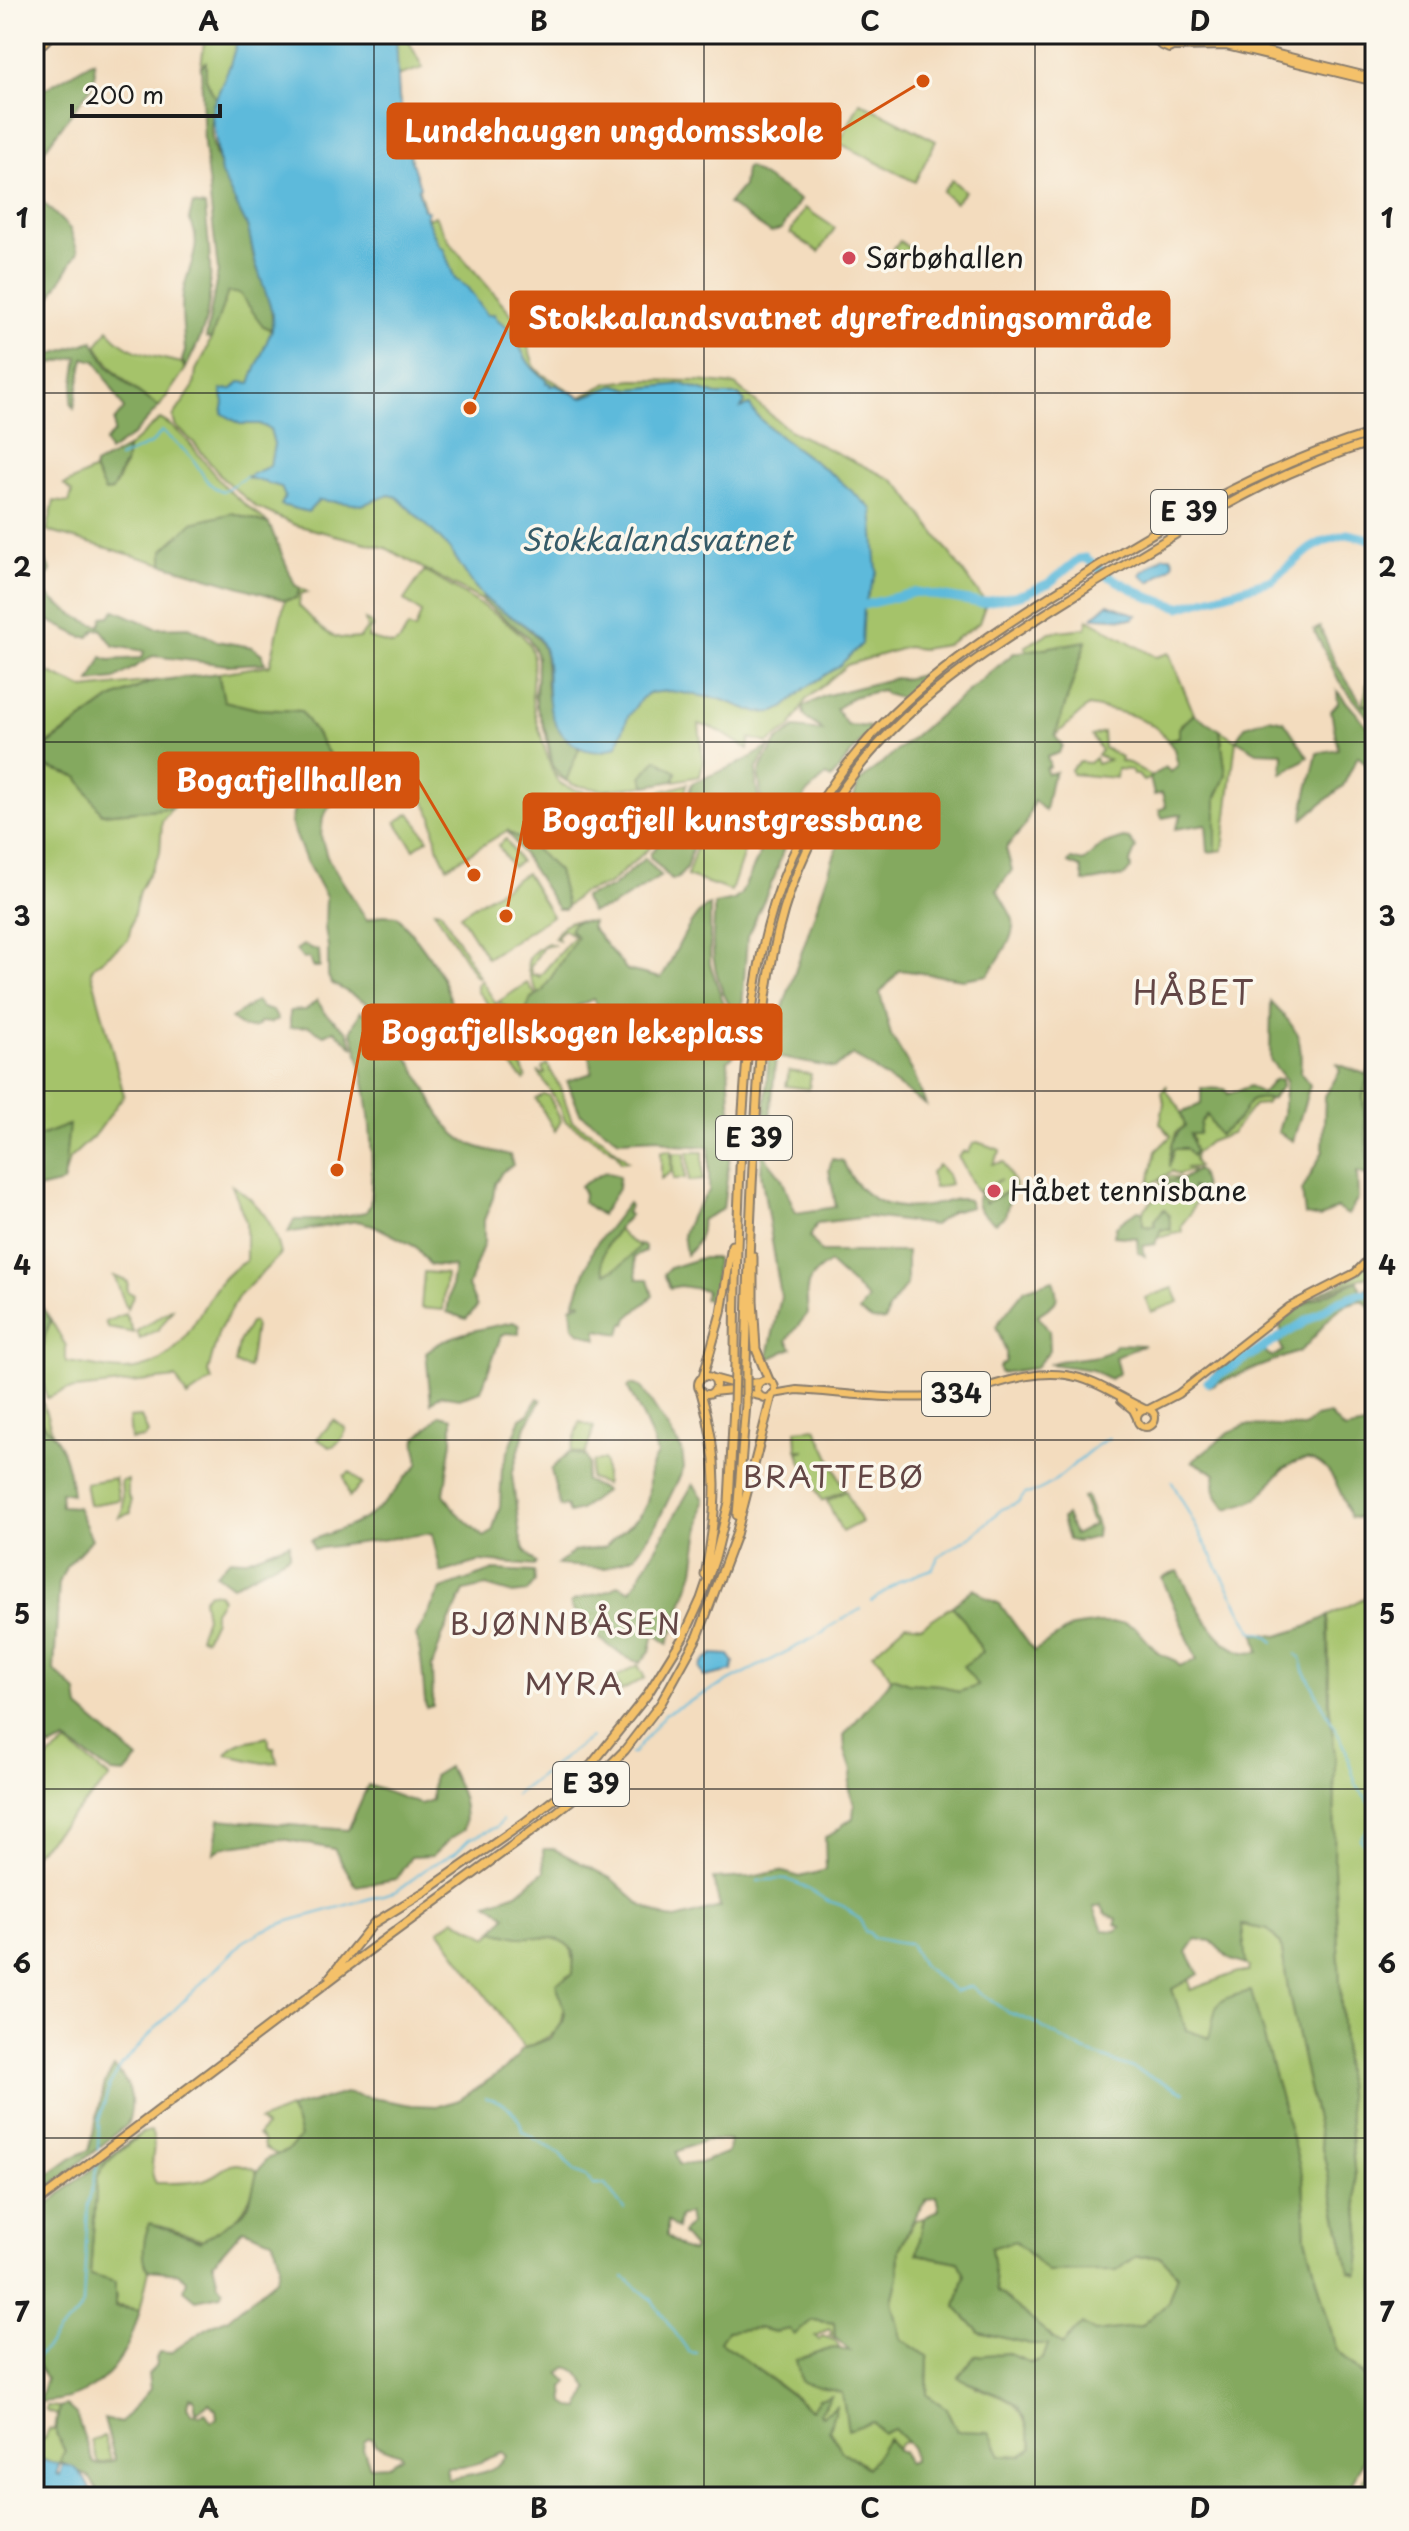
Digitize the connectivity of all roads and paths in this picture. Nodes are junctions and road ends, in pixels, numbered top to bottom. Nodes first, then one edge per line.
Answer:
1 (53, 34) edge
2 (1144, 34) edge
3 (1179, 34) edge
4 (1159, 38) edge
5 (1175, 47) junction
6 (34, 53) edge
7 (1375, 80) edge
8 (1375, 432) edge
9 (1375, 441) edge
10 (1263, 479) junction
11 (740, 1175) junction
12 (750, 1207) junction
13 (1375, 1252) edge
14 (703, 1377) junction
15 (712, 1378) junction
16 (760, 1382) junction
17 (771, 1382) junction
18 (797, 1390) junction
19 (1109, 1390) junction
20 (701, 1392) junction
21 (712, 1392) junction
22 (773, 1394) junction
23 (1178, 1394) junction
24 (760, 1396) junction
25 (1147, 1409) junction
26 (1137, 1418) junction
27 (1156, 1419) junction
28 (729, 1553) junction
29 (701, 1599) junction
30 (321, 1987) junction
31 (34, 2205) edge

1 - 6 main road
2 - 4 main road
3 - 5 main road
3 - 7 main road
4 - 5 main road
5 - 7 main road
8 - 10 highway, E 39
9 - 10 highway, E 39
10 - 11 highway, E 39
10 - 12 highway, E 39
11 - 14 highway, E 39
11 - 29 highway, E 39, bridge
12 - 17 highway, E 39
12 - 28 highway, E 39, bridge
13 - 23 main road
14 - 15 main road, 334
14 - 20 main road
15 - 16 main road, 334
15 - 21 main road
16 - 17 main road, 334
16 - 24 main road
17 - 18 main road, 334
17 - 22 main road
18 - 19 main road, 334
18 - 22 main road, 334
19 - 25 main road, 334
19 - 26 main road, 334
20 - 21 main road, 334
20 - 29 highway, E 39
21 - 24 main road, 334
22 - 24 main road, 334
22 - 28 highway, E 39
23 - 25 main road
23 - 27 main road
25 - 26 main road
25 - 27 main road, 334
26 - 27 main road
28 - 30 highway, E 39
29 - 30 highway, E 39
30 - 31 highway, E 39

